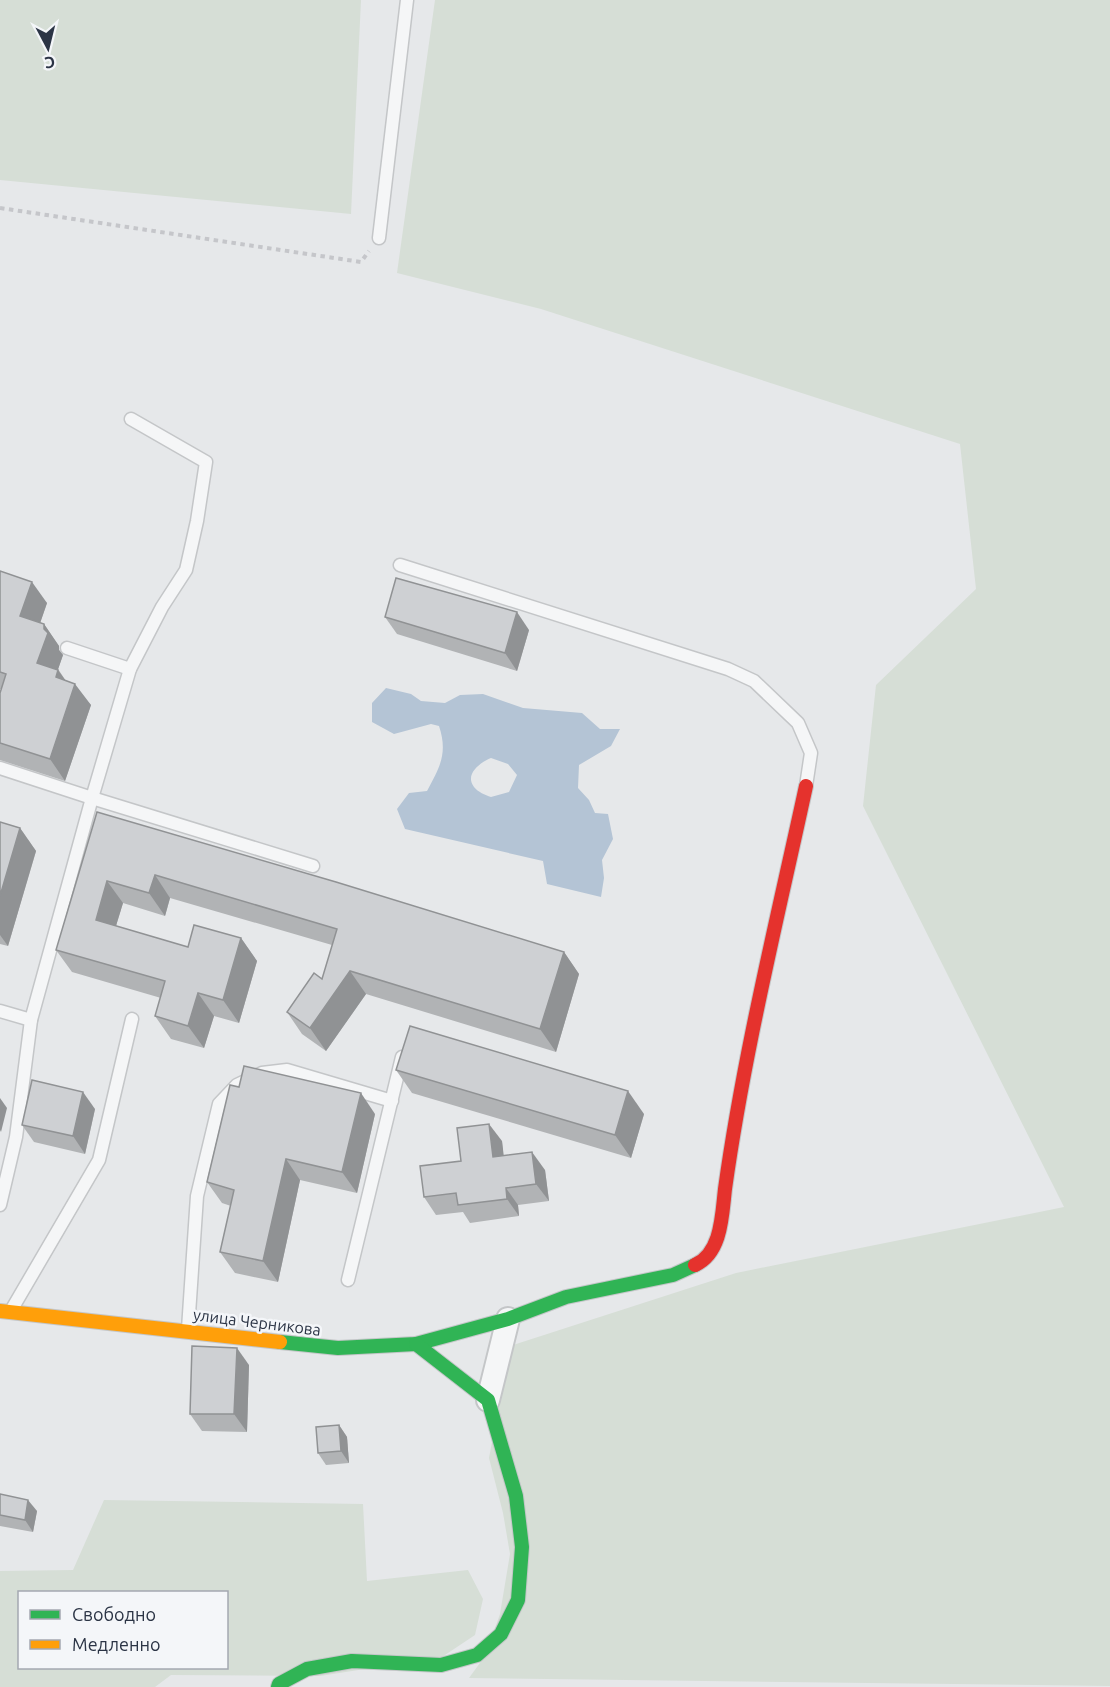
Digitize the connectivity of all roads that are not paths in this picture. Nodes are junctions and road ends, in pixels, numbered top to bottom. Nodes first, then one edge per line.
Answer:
1 (407, 0) edge
2 (379, 238) road end
3 (131, 419) dead end
4 (399, 565) dead end
5 (67, 648) dead end
6 (130, 669) junction
7 (0, 768) edge
8 (806, 786) joint
9 (92, 798) junction
10 (313, 866) dead end
11 (0, 1011) edge
12 (132, 1019) dead end
13 (31, 1020) junction
14 (406, 1040) edge
15 (392, 1101) junction
16 (0, 1205) edge
17 (348, 1280) dead end
18 (5, 1312) edge
19 (508, 1318) junction
20 (188, 1331) junction
21 (416, 1344) junction
22 (488, 1400) junction
23 (278, 1687) edge

1 - 2 lane
3 - 6 lane
4 - 8 lane
5 - 6 lane
6 - 9 lane
7 - 9 lane
8 - 19 street, улица Черникова
9 - 10 lane
9 - 13 lane
11 - 13 lane
12 - 18 lane
13 - 16 lane
14 - 15 lane
15 - 17 lane
15 - 20 lane
18 - 20 street, улица Черникова
19 - 21 street, улица Черникова
19 - 22 street
20 - 21 street, улица Черникова
21 - 22 street
22 - 23 street

